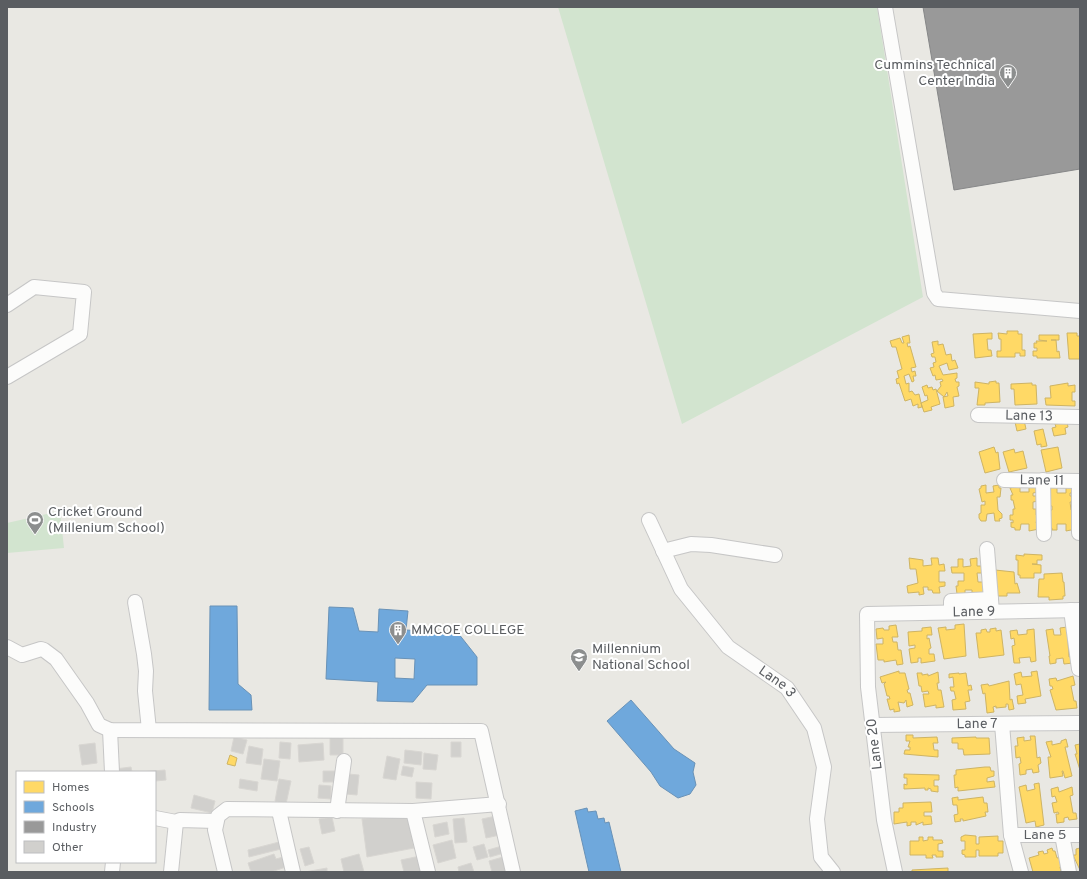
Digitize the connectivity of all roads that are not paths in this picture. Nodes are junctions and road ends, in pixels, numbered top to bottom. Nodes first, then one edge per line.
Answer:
1 (885, 7) edge
2 (7, 305) edge
3 (1080, 311) edge
4 (7, 377) edge
5 (978, 415) dead end
6 (1080, 417) edge
7 (1004, 480) dead end
8 (1043, 480) junction
9 (1080, 481) edge
10 (649, 520) dead end
11 (1079, 533) dead end
12 (1044, 534) dead end
13 (987, 549) dead end
14 (663, 551) junction
15 (775, 555) dead end
16 (135, 602) dead end
17 (991, 605) junction
18 (1076, 610) edge
19 (867, 614) joint
20 (7, 647) edge
21 (1079, 670) dead end
22 (1080, 723) edge
23 (1002, 724) junction
24 (873, 725) junction
25 (110, 730) junction
26 (149, 730) junction
27 (344, 761) dead end
28 (112, 771) edge
29 (499, 804) junction
30 (279, 811) junction
31 (337, 811) junction
32 (413, 812) junction
33 (156, 818) edge
34 (216, 821) junction
35 (176, 822) junction
36 (1011, 835) junction
37 (1062, 835) junction
38 (1080, 835) edge
39 (171, 872) edge
40 (225, 872) edge
41 (293, 872) edge
42 (428, 872) edge
43 (513, 872) edge
44 (833, 872) edge
45 (895, 872) edge
46 (1021, 872) edge
47 (1069, 872) edge

1 - 3 street
2 - 4 street
5 - 6 street, Lane 13
7 - 8 street, Lane 11
8 - 9 street, Lane 11
8 - 12 street
9 - 11 street
10 - 14 street, Lane 3
13 - 17 street
14 - 15 street
14 - 44 street, Lane 3
16 - 26 street
17 - 18 street, Lane 9
17 - 19 street, Lane 9
18 - 21 street
19 - 24 street, Lane 20
20 - 25 street
22 - 23 street, Lane 7
23 - 24 street, Lane 7
23 - 36 street
24 - 45 street, Lane 20
25 - 26 street
25 - 28 street
26 - 29 street
27 - 31 street
29 - 32 street
29 - 43 street
30 - 31 street
30 - 34 street
30 - 41 street
31 - 32 street
32 - 42 street
33 - 35 street
34 - 35 street
34 - 40 street
35 - 39 street
36 - 37 street, Lane 5
36 - 46 street
37 - 38 street, Lane 5
37 - 47 street

